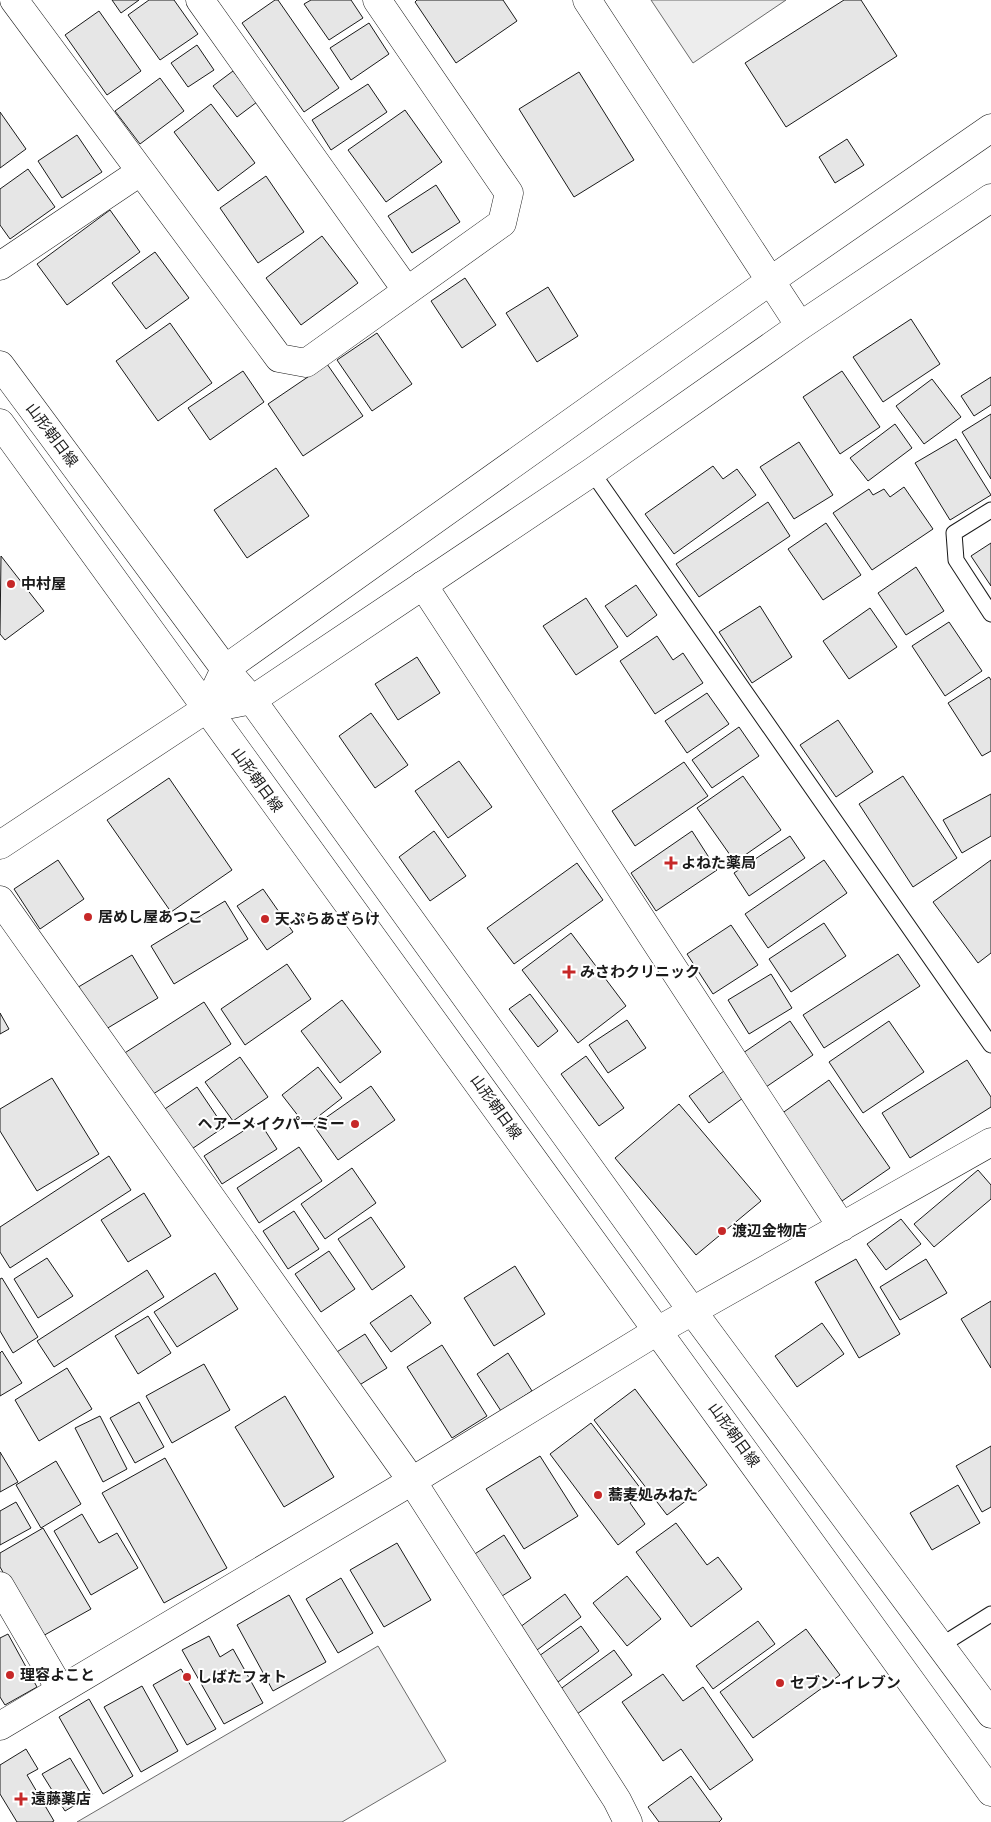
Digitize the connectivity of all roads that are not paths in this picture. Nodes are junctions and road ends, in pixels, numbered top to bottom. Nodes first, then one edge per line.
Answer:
1 (14, 0) edge
2 (200, 0) edge
3 (587, 0) edge
4 (381, 1) edge
5 (991, 128) edge
6 (140, 172) junction
7 (991, 198) edge
8 (0, 266) edge
9 (770, 282) junction
10 (407, 291) junction
11 (800, 326) junction
12 (0, 365) edge
13 (0, 423) edge
14 (592, 472) junction
15 (991, 510) edge
16 (423, 585) junction
17 (991, 614) edge
18 (225, 669) junction
19 (252, 700) junction
20 (206, 709) junction
21 (0, 845) edge
22 (0, 900) edge
23 (991, 1045) edge
24 (991, 1142) edge
25 (842, 1227) junction
26 (693, 1312) junction
27 (658, 1330) junction
28 (412, 1481) junction
29 (0, 1586) edge
30 (991, 1614) edge
31 (940, 1646) junction
32 (60, 1689) junction
33 (991, 1714) edge
34 (0, 1726) edge
35 (991, 1792) edge
36 (628, 1822) edge

1 - 6 street
2 - 10 street
3 - 9 street
4 - 10 street
5 - 9 street
6 - 8 street
6 - 10 street
7 - 11 street
9 - 11 street
9 - 18 street
11 - 14 street
12 - 18 street, 山形朝日線
13 - 20 street, 山形朝日線
14 - 16 street
14 - 23 lane
15 - 17 lane
16 - 19 street
16 - 25 street
18 - 19 street, 山形朝日線
18 - 20 street
19 - 20 street
19 - 26 street, 山形朝日線
20 - 21 street
20 - 27 street, 山形朝日線
22 - 28 street
24 - 25 street
25 - 26 street
26 - 27 street
26 - 31 street, 山形朝日線
27 - 28 street
27 - 35 street, 山形朝日線
28 - 32 street
28 - 36 street
29 - 32 street
30 - 31 lane
31 - 33 street, 山形朝日線
32 - 34 street

